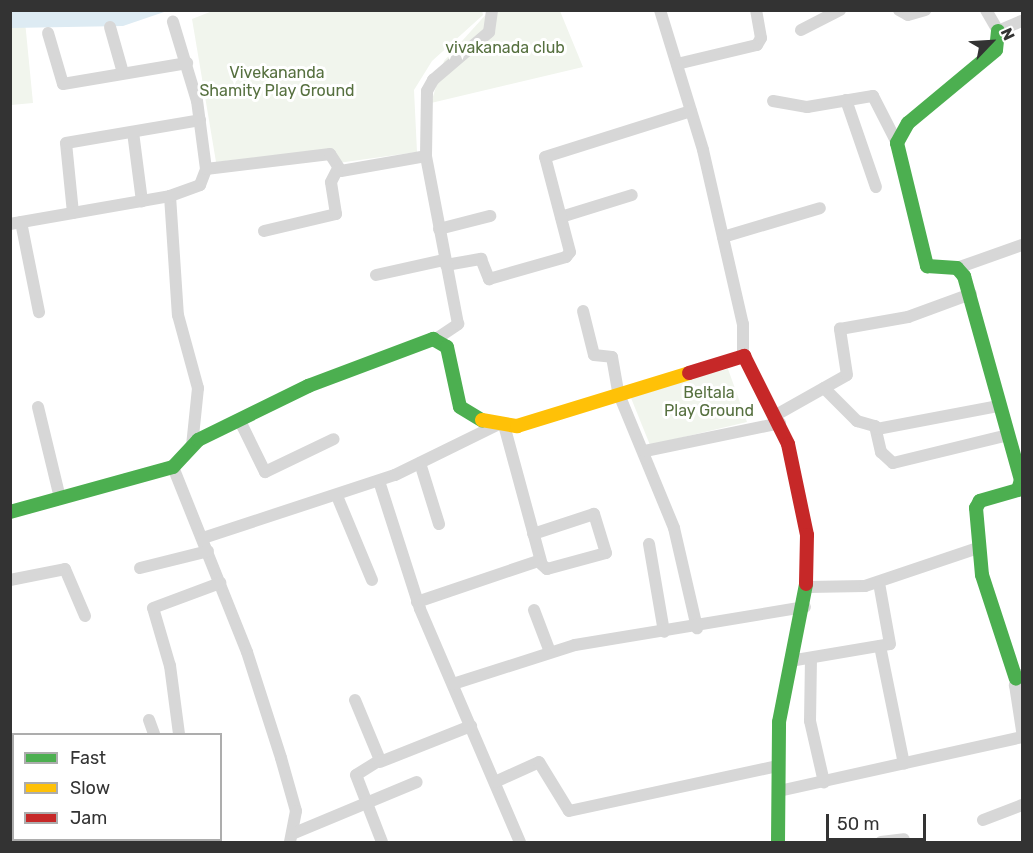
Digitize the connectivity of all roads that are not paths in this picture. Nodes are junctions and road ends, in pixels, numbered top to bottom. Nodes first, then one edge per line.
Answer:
1 (492, 10) edge
2 (660, 10) edge
3 (756, 10) edge
4 (840, 10) edge
5 (899, 10) edge
6 (925, 10) edge
7 (986, 10) edge
8 (1023, 21) edge
9 (173, 22) dead end
10 (110, 27) dead end
11 (801, 30) dead end
12 (998, 31) junction
13 (48, 33) dead end
14 (187, 63) junction
15 (676, 64) junction
16 (123, 73) junction
17 (846, 100) junction
18 (773, 101) dead end
19 (691, 111) junction
20 (200, 120) junction
21 (133, 132) junction
22 (897, 143) junction
23 (426, 156) junction
24 (206, 169) junction
25 (337, 170) junction
26 (876, 187) dead end
27 (632, 195) dead end
28 (170, 196) junction
29 (142, 201) junction
30 (820, 208) dead end
31 (72, 213) junction
32 (490, 216) dead end
33 (561, 217) junction
34 (16, 223) edge
35 (439, 230) junction
36 (264, 231) dead end
37 (723, 237) junction
38 (1023, 245) edge
39 (445, 263) junction
40 (957, 268) junction
41 (376, 275) dead end
42 (971, 294) junction
43 (583, 311) dead end
44 (39, 312) dead end
45 (436, 339) junction
46 (743, 356) junction
47 (824, 388) junction
48 (618, 392) junction
49 (999, 406) junction
50 (38, 407) dead end
51 (778, 419) junction
52 (240, 421) junction
53 (502, 425) junction
54 (877, 429) junction
55 (1008, 435) junction
56 (334, 439) dead end
57 (192, 446) junction
58 (645, 451) junction
59 (1019, 456) edge
60 (420, 463) junction
61 (173, 467) junction
62 (379, 481) junction
63 (337, 495) junction
64 (60, 498) junction
65 (10, 512) edge
66 (439, 524) dead end
67 (533, 534) junction
68 (203, 538) junction
69 (649, 544) dead end
70 (978, 548) junction
71 (208, 551) junction
72 (541, 561) junction
73 (140, 567) dead end
74 (10, 580) edge
75 (372, 580) dead end
76 (220, 583) junction
77 (879, 583) junction
78 (807, 587) junction
79 (417, 602) junction
80 (805, 607) junction
81 (534, 610) dead end
82 (85, 616) dead end
83 (697, 628) junction
84 (664, 632) junction
85 (880, 646) junction
86 (550, 652) junction
87 (812, 658) junction
88 (790, 661) junction
89 (1019, 677) edge
90 (453, 684) junction
91 (355, 700) dead end
92 (149, 720) dead end
93 (471, 726) junction
94 (1023, 731) edge
95 (153, 733) edge
96 (179, 733) edge
97 (1023, 737) edge
98 (380, 762) junction
99 (904, 764) junction
100 (778, 766) junction
101 (417, 782) dead end
102 (495, 782) junction
103 (824, 782) junction
104 (779, 790) junction
105 (367, 803) junction
106 (1023, 805) edge
107 (984, 820) dead end
108 (291, 838) edge
109 (904, 838) dead end
110 (382, 843) edge
111 (520, 843) edge
112 (778, 843) edge
113 (881, 843) edge

1 - 23 street
2 - 15 street
3 - 15 street
4 - 11 street
5 - 6 street
7 - 12 street
8 - 12 street
9 - 14 street
10 - 16 street
12 - 22 street
13 - 16 street
14 - 16 street
14 - 20 street
15 - 19 street
17 - 18 street
17 - 22 street
17 - 26 street
19 - 33 street
19 - 37 street
20 - 21 street
20 - 24 street
21 - 29 street
21 - 31 street
22 - 40 street
23 - 25 street
23 - 35 street
24 - 25 street
24 - 28 street
25 - 36 street
27 - 33 street
28 - 29 street
28 - 57 street
29 - 31 street
30 - 37 street
31 - 34 street
32 - 35 street
33 - 39 street
34 - 44 street
35 - 39 street
37 - 46 street
38 - 40 street
39 - 41 street
39 - 45 street
40 - 42 street
42 - 47 street
42 - 49 street
43 - 48 street
45 - 52 street
45 - 53 street
46 - 48 street
46 - 51 street
47 - 51 street
47 - 54 street
48 - 53 street
48 - 58 street
49 - 54 street
49 - 55 street
50 - 64 street
51 - 58 street
51 - 78 street
52 - 56 street
52 - 57 street
53 - 60 street
53 - 67 street
54 - 55 street
55 - 59 street
57 - 61 street
58 - 83 street
59 - 70 street
60 - 62 street
60 - 66 street
61 - 64 street
61 - 68 street
62 - 63 street
62 - 79 street
63 - 68 street
63 - 75 street
64 - 65 street
67 - 72 street
67 - 72 street
68 - 71 street
69 - 84 street
70 - 77 street
70 - 89 street
71 - 73 street
71 - 76 street
72 - 79 street
74 - 82 street
76 - 96 street
76 - 108 street
77 - 78 street
77 - 85 street
78 - 80 street
79 - 90 street
80 - 83 street
80 - 88 street
81 - 86 street
83 - 84 street
84 - 86 street
85 - 87 street
85 - 99 street
86 - 90 street
87 - 88 street
87 - 103 street
88 - 100 street
89 - 94 street
90 - 93 street
91 - 98 street
92 - 95 street
93 - 98 street
93 - 102 street
97 - 99 street
98 - 105 street
99 - 103 street
100 - 102 street
100 - 104 street
101 - 105 street
102 - 111 street
103 - 104 street
104 - 112 street
105 - 108 street
105 - 110 street
106 - 107 street
109 - 113 street

